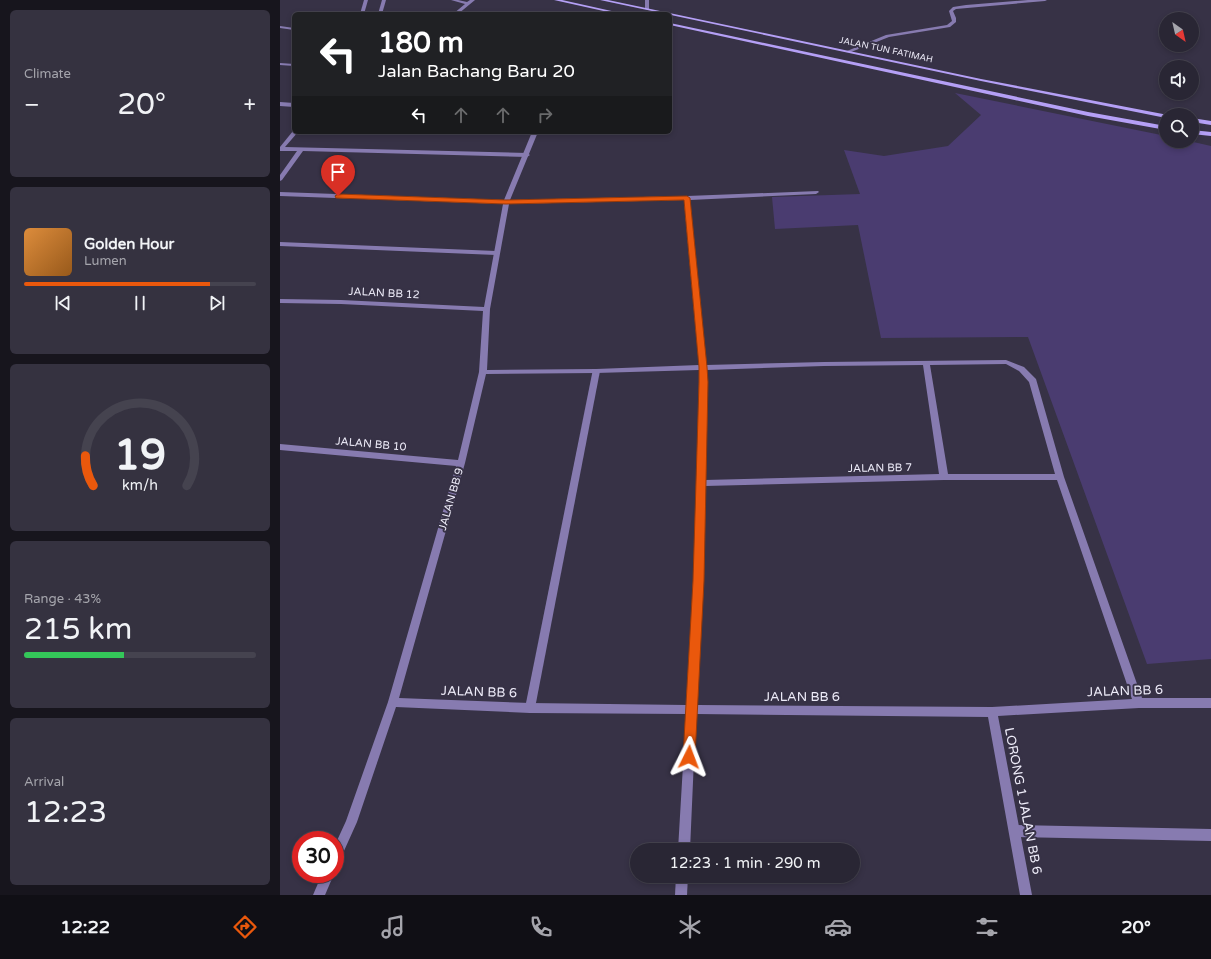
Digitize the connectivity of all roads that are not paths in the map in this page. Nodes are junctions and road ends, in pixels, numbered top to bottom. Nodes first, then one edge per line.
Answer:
1 (366, 0) edge
2 (384, 0) edge
3 (453, 0) edge
4 (472, 0) edge
5 (556, 0) edge
6 (602, 0) edge
7 (647, 0) edge
8 (1045, 0) edge
9 (468, 4) junction
10 (647, 9) junction
11 (363, 12) edge
12 (381, 12) edge
13 (458, 12) edge
14 (613, 12) edge
15 (661, 12) edge
16 (672, 14) edge
17 (672, 24) edge
18 (280, 27) edge
19 (292, 29) edge
20 (849, 51) junction
21 (280, 64) edge
22 (292, 65) edge
23 (280, 104) edge
24 (292, 104) edge
25 (1159, 115) edge
26 (1199, 121) edge
27 (1211, 123) edge
28 (1159, 127) edge
29 (1199, 133) edge
30 (293, 134) edge
31 (534, 134) edge
32 (1211, 134) edge
33 (280, 149) edge
34 (300, 151) junction
35 (527, 156) junction
36 (280, 179) edge
37 (816, 192) dead end
38 (280, 194) edge
39 (687, 198) junction
40 (506, 202) junction
41 (280, 244) edge
42 (496, 253) junction
43 (280, 301) edge
44 (487, 310) junction
45 (926, 363) junction
46 (703, 367) junction
47 (596, 371) junction
48 (483, 372) junction
49 (280, 447) edge
50 (461, 463) junction
51 (944, 477) junction
52 (1060, 477) junction
53 (701, 483) junction
54 (393, 702) junction
55 (1139, 703) junction
56 (1211, 703) edge
57 (530, 708) junction
58 (692, 710) junction
59 (992, 712) junction
60 (1015, 831) junction
61 (1211, 835) edge
62 (344, 836) edge
63 (684, 843) edge
64 (324, 883) edge
65 (682, 883) edge
66 (319, 895) edge
67 (681, 895) edge
68 (1026, 895) edge

1 - 11 street
2 - 12 street
3 - 9 street
4 - 9 street
5 - 14 main road
6 - 10 main road, JALAN TUN FATIMAH
7 - 10 street
8 - 20 street
9 - 13 street
10 - 15 main road, JALAN TUN FATIMAH
16 - 20 main road, JALAN TUN FATIMAH
17 - 28 main road, JALAN TUN FATIMAH
18 - 19 street
20 - 25 main road, JALAN TUN FATIMAH
21 - 22 street
23 - 24 street
26 - 27 main road
29 - 32 main road
30 - 33 street
31 - 35 street, JALAN BB 9
33 - 34 street
34 - 35 street
34 - 36 street
35 - 40 street, JALAN BB 9
37 - 39 street
38 - 40 street
39 - 40 street
39 - 46 street
40 - 42 street, JALAN BB 9
41 - 42 street
42 - 44 street, JALAN BB 9
43 - 44 street, JALAN BB 12
44 - 48 street, JALAN BB 9
45 - 46 street
45 - 51 street
45 - 52 street
46 - 47 street
46 - 53 street
47 - 48 street
47 - 57 street
48 - 50 street, JALAN BB 9
49 - 50 street, JALAN BB 10
50 - 54 street, JALAN BB 9
51 - 52 street, JALAN BB 7
51 - 53 street, JALAN BB 7
52 - 55 street
53 - 58 street
54 - 57 street, JALAN BB 6
54 - 62 street, JALAN BB 9
55 - 56 street, JALAN BB 6
55 - 59 street, JALAN BB 6
57 - 58 street, JALAN BB 6
58 - 59 street, JALAN BB 6
58 - 63 street
59 - 60 street, LORONG 1 JALAN BB 6
60 - 61 street
60 - 68 street, LORONG 1 JALAN BB 6
64 - 66 street
65 - 67 street

